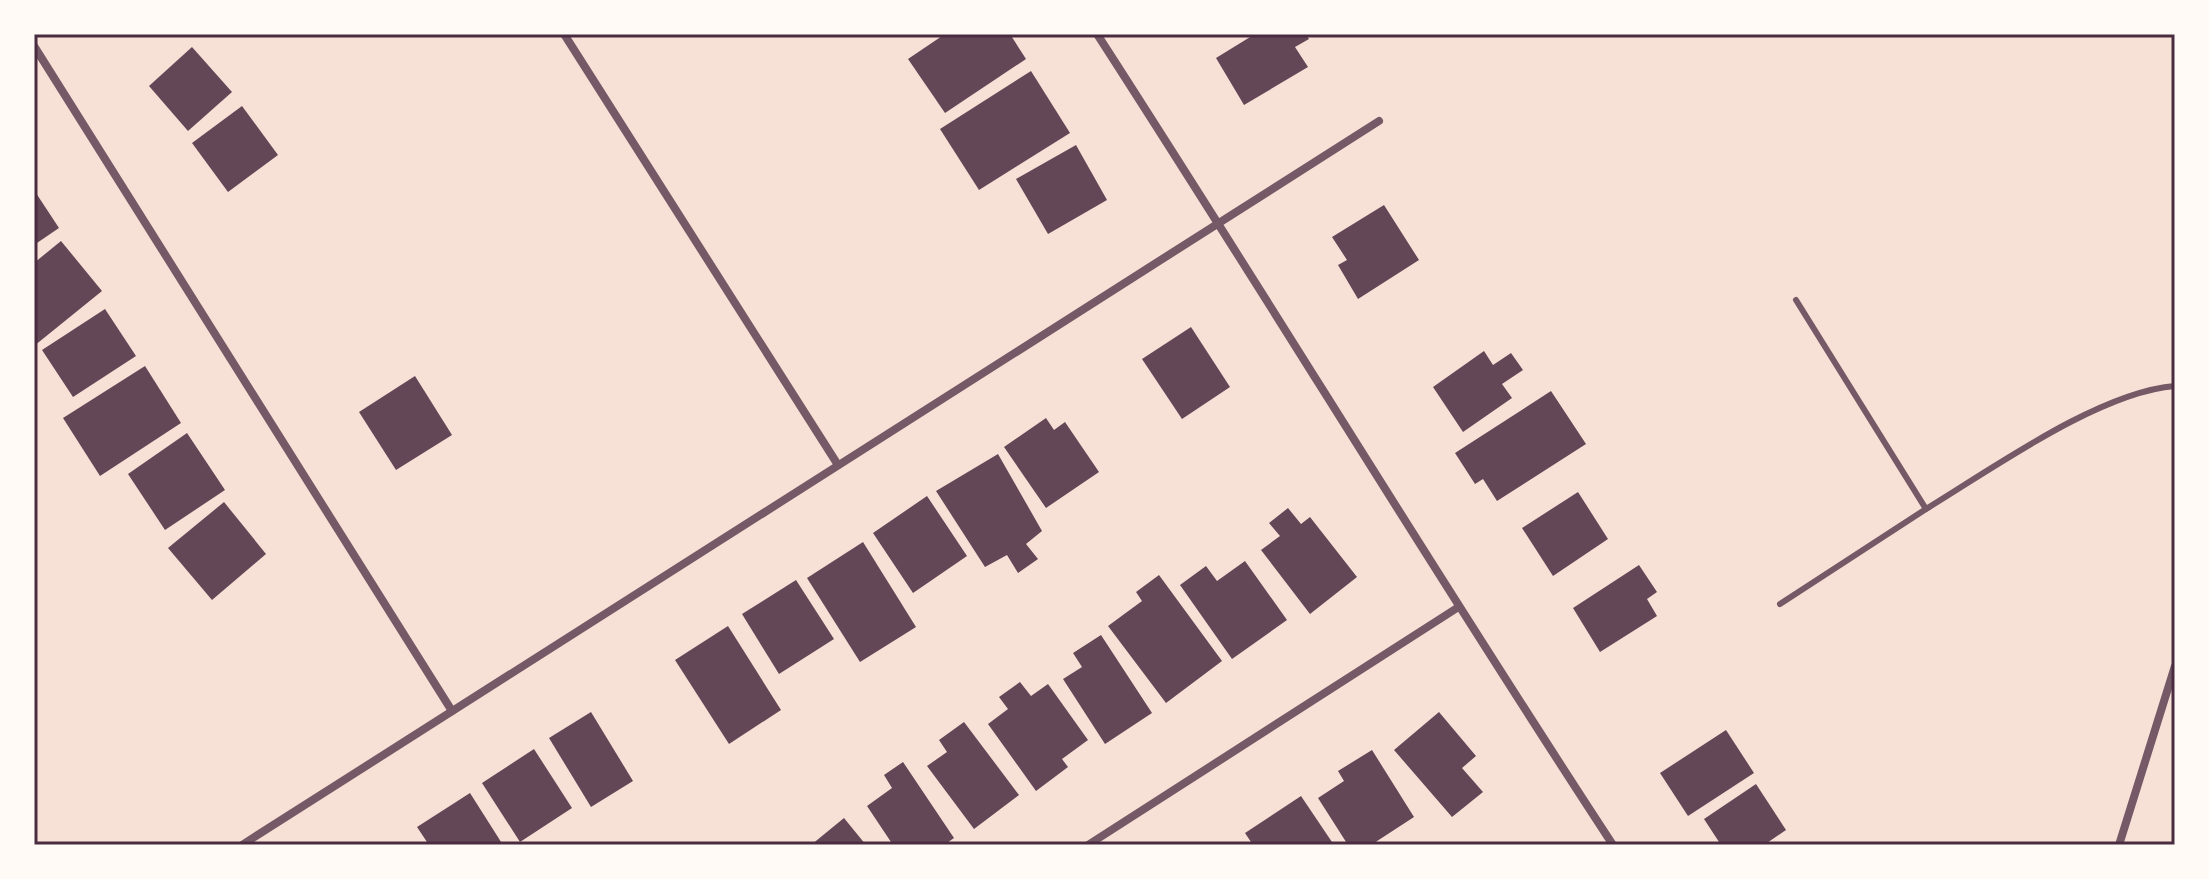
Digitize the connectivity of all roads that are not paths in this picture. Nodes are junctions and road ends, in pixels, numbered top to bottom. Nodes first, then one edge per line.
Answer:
1 (564, 34) edge
2 (1097, 34) edge
3 (34, 46) edge
4 (1379, 121) dead end
5 (1219, 223) junction
6 (1796, 300) dead end
7 (2175, 386) edge
8 (838, 465) junction
9 (1926, 509) junction
10 (1780, 604) dead end
11 (1457, 608) junction
12 (2175, 666) edge
13 (452, 711) junction
14 (242, 845) edge
15 (1088, 845) edge
16 (1613, 845) edge
17 (2119, 845) edge

1 - 8 street
2 - 5 street
3 - 13 street
4 - 5 street
5 - 8 street
5 - 11 street
6 - 9 lane
7 - 9 lane
8 - 13 street
9 - 10 lane
11 - 15 street
11 - 16 street
12 - 17 street
13 - 14 street

